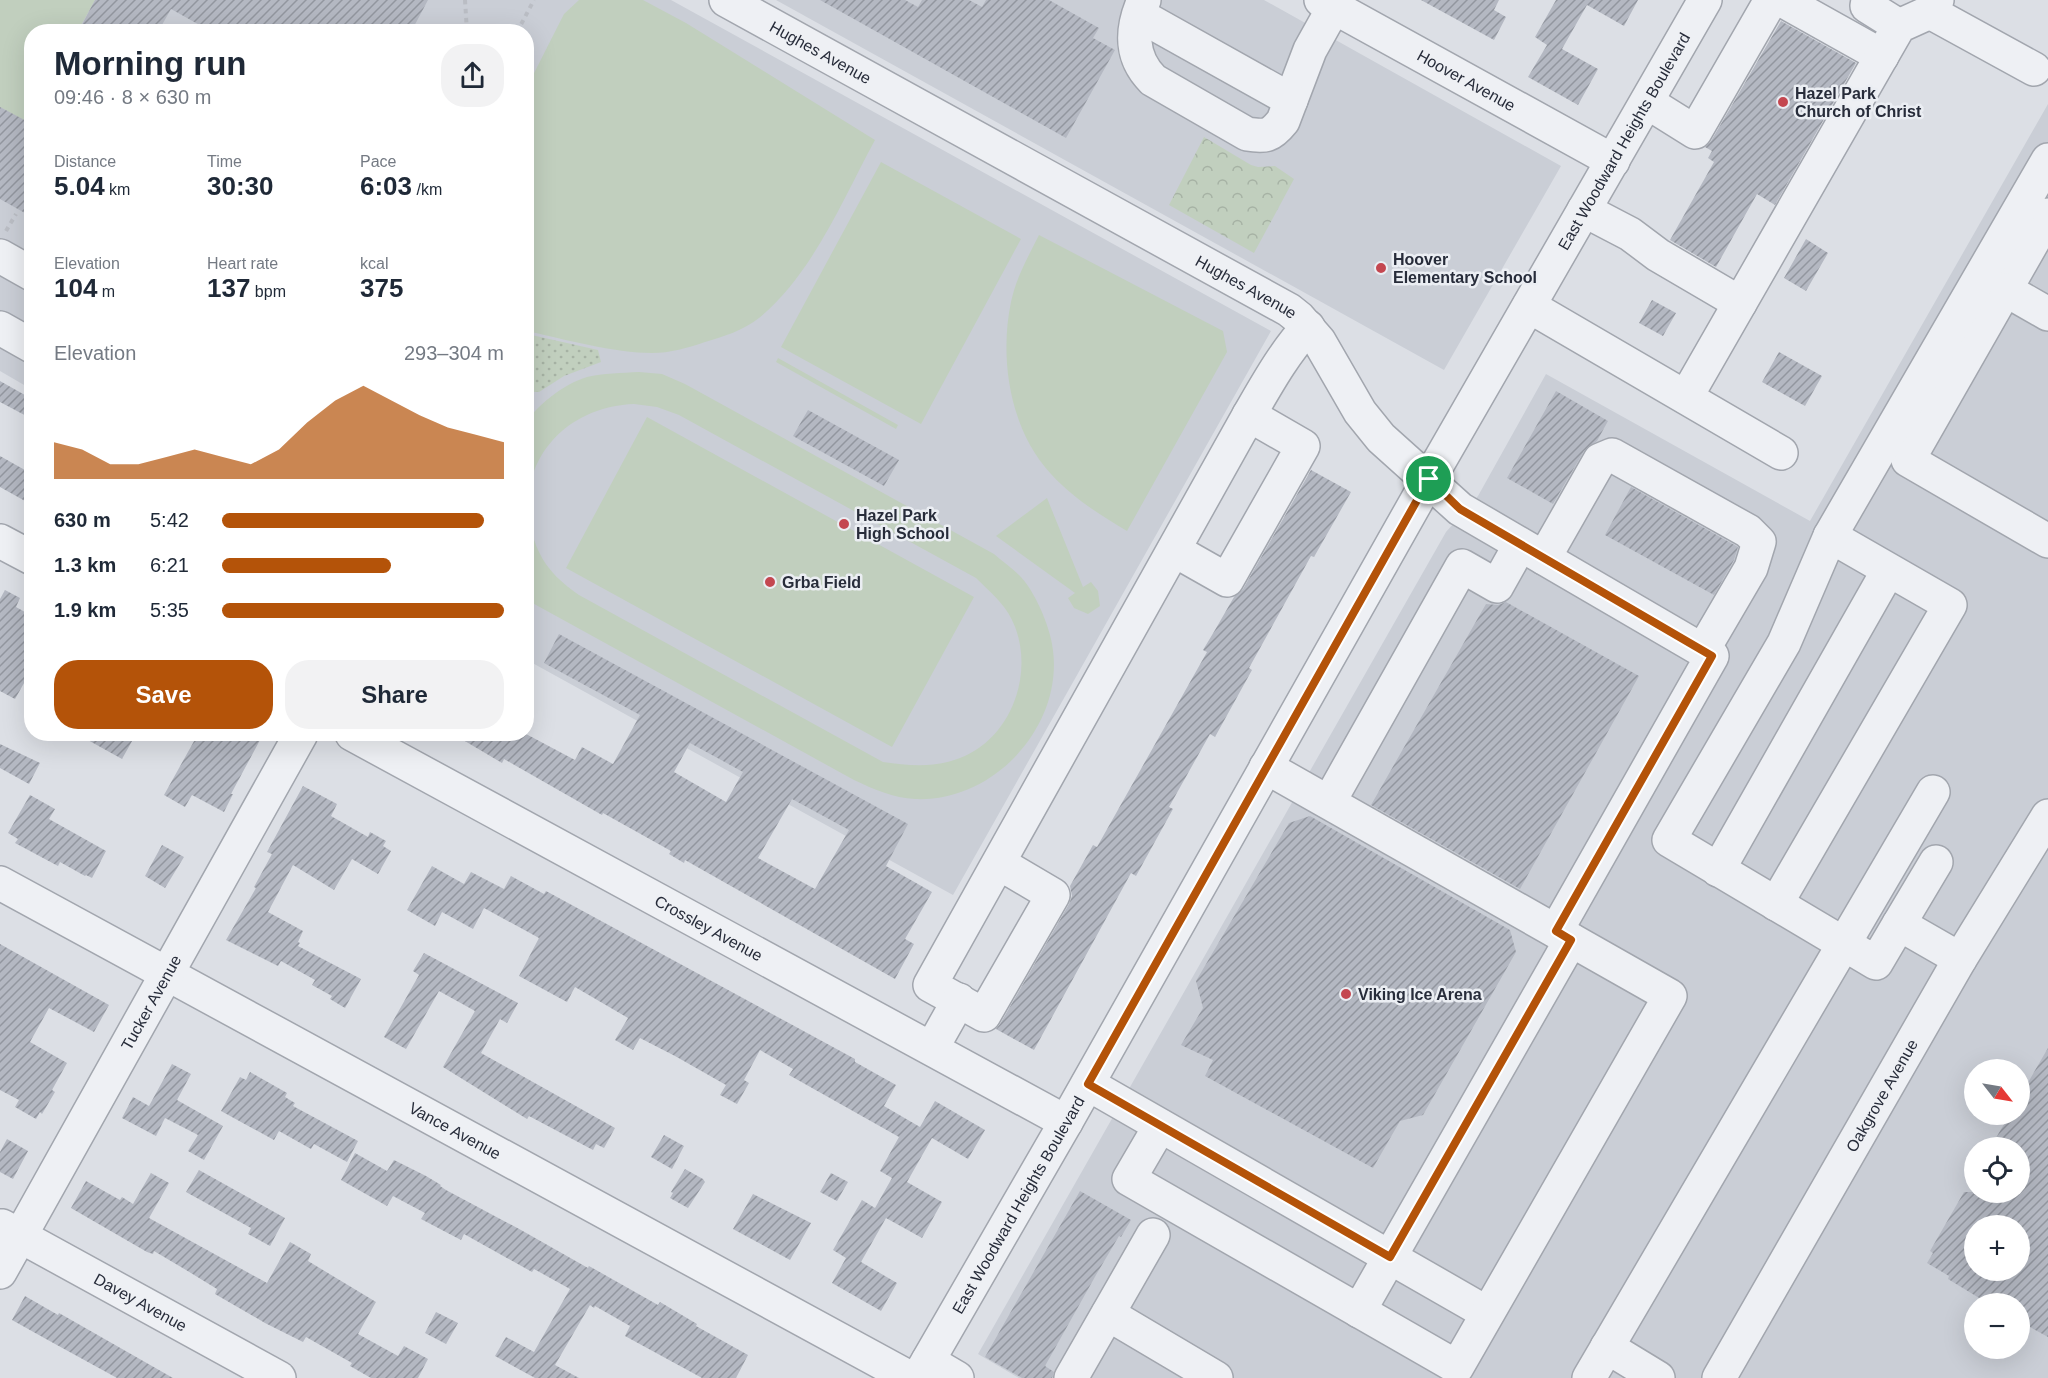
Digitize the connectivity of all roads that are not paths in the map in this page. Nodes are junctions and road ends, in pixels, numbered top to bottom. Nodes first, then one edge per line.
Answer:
1 (726, 0) edge
2 (1705, 0) edge
3 (1771, 0) edge
4 (1782, 0) edge
5 (1868, 0) edge
6 (1327, 4) edge
7 (1934, 6) edge
8 (1141, 8) edge
9 (1899, 26) junction
10 (1882, 56) junction
11 (2034, 69) dead end
12 (1291, 100) junction
13 (1647, 102) junction
14 (2048, 160) edge
15 (1613, 161) junction
16 (1584, 210) junction
17 (2048, 215) edge
18 (2, 245) edge
19 (24, 266) edge
20 (2006, 290) junction
21 (1740, 303) junction
22 (1529, 306) junction
23 (2048, 314) edge
24 (1308, 327) junction
25 (0, 328) edge
26 (24, 342) edge
27 (1686, 397) junction
28 (1250, 415) junction
29 (1781, 453) dead end
30 (1429, 479) junction
31 (1830, 536) junction
32 (0, 541) edge
33 (2048, 541) edge
34 (1174, 550) junction
35 (1532, 552) junction
36 (24, 554) edge
37 (1888, 571) junction
38 (1703, 650) junction
39 (297, 741) edge
40 (365, 741) edge
41 (1266, 767) junction
42 (1933, 792) dead end
43 (1329, 802) junction
44 (2048, 816) edge
45 (1936, 862) dead end
46 (999, 863) junction
47 (1718, 870) junction
48 (0, 883) edge
49 (1776, 904) junction
50 (1899, 924) junction
51 (1564, 935) junction
52 (1843, 943) junction
53 (1960, 959) junction
54 (168, 974) junction
55 (959, 1000) junction
56 (932, 1048) junction
57 (1088, 1084) junction
58 (1066, 1122) junction
59 (1160, 1126) junction
60 (10, 1231) edge
61 (1153, 1235) dead end
62 (1390, 1257) junction
63 (0, 1272) edge
64 (1359, 1311) junction
65 (1487, 1313) junction
66 (1108, 1314) junction
67 (1607, 1347) junction
68 (919, 1372) edge
69 (279, 1378) edge
70 (957, 1378) edge
71 (1071, 1378) edge
72 (1216, 1378) edge
73 (1589, 1378) edge
74 (1658, 1378) edge
75 (1719, 1378) edge

1 - 24 street, Hughes Avenue
2 - 13 street, East Woodward Heights Boulevard
3 - 13 street
4 - 10 street
5 - 9 street
6 - 12 street
6 - 15 street, Hoover Avenue
7 - 9 street
7 - 11 street
8 - 12 street
8 - 12 street
9 - 10 street
10 - 21 street
13 - 15 street, East Woodward Heights Boulevard
14 - 31 street
15 - 16 street, East Woodward Heights Boulevard
16 - 21 street
16 - 22 street, East Woodward Heights Boulevard
17 - 20 street
18 - 19 street
20 - 23 street
20 - 33 street
21 - 27 street
22 - 27 street
22 - 30 street, East Woodward Heights Boulevard
24 - 28 street
24 - 30 street, Hughes Avenue
25 - 26 street
27 - 29 street
28 - 34 street
28 - 34 street
30 - 35 street, Hughes Avenue
30 - 41 street, East Woodward Heights Boulevard
31 - 37 street
31 - 47 street
32 - 36 street
34 - 46 street
35 - 38 street, Hughes Avenue
35 - 38 street
35 - 43 street
37 - 47 street
37 - 49 street
38 - 51 street
39 - 54 street, Tucker Avenue
40 - 56 street, Crossley Avenue
41 - 43 street
41 - 57 street, East Woodward Heights Boulevard
42 - 52 street
43 - 51 street
44 - 53 street, Oakgrove Avenue
45 - 50 street
46 - 55 street
46 - 55 street
47 - 49 street
48 - 54 street, Vance Avenue
49 - 52 street
50 - 52 street
50 - 53 street
51 - 62 street
51 - 65 street
52 - 67 street
53 - 75 street, Oakgrove Avenue
54 - 60 street, Tucker Avenue
54 - 68 street, Vance Avenue
55 - 56 street
56 - 58 street, Crossley Avenue
57 - 58 street, East Woodward Heights Boulevard
57 - 59 street
58 - 68 street, East Woodward Heights Boulevard
59 - 62 street
59 - 64 street
60 - 63 street, Tucker Avenue
60 - 69 street, Davey Avenue
61 - 66 street
62 - 64 street
62 - 65 street
64 - 65 street
66 - 71 street
66 - 72 street
67 - 73 street
67 - 74 street
68 - 70 street, Vance Avenue

